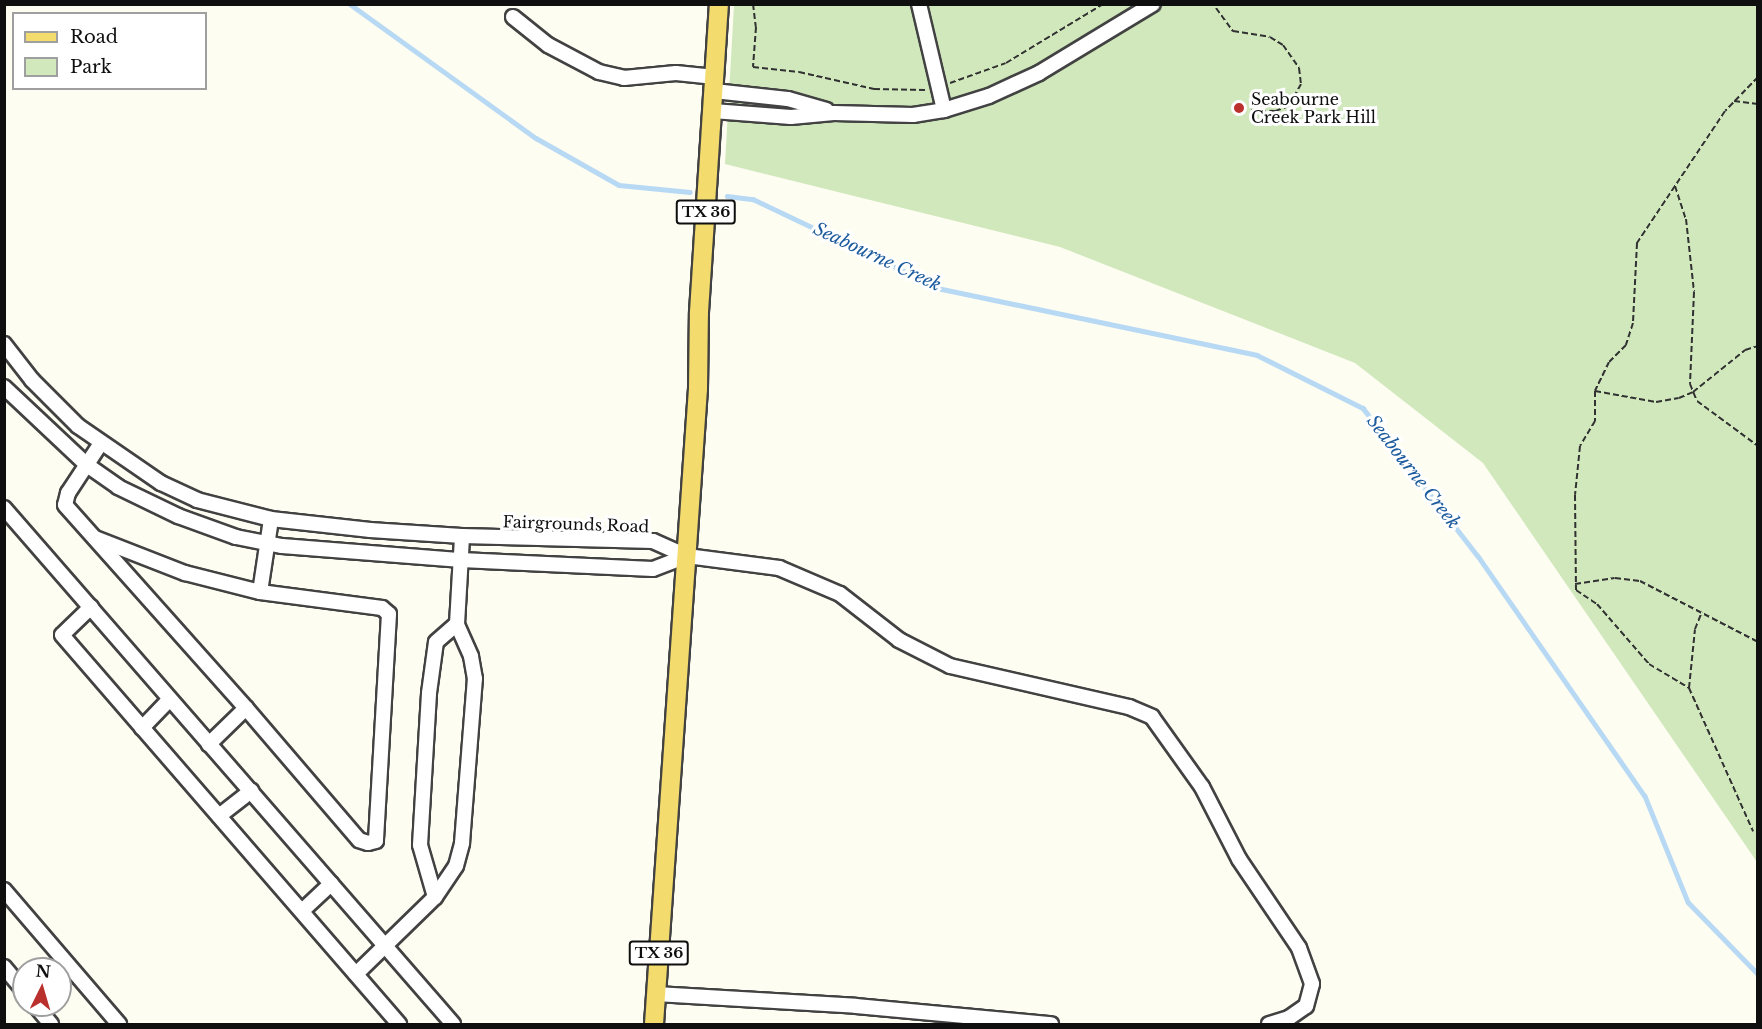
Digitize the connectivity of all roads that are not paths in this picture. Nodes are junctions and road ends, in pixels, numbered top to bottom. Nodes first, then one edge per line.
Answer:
1 (718, 4) edge
2 (919, 4) edge
3 (1153, 4) edge
4 (513, 17) dead end
5 (715, 84) junction
6 (944, 110) junction
7 (713, 111) junction
8 (834, 112) junction
9 (4, 344) edge
10 (4, 387) edge
11 (101, 443) junction
12 (87, 465) junction
13 (4, 508) edge
14 (271, 519) junction
15 (462, 536) junction
16 (95, 538) junction
17 (268, 543) junction
18 (687, 556) junction
19 (461, 560) junction
20 (260, 592) junction
21 (91, 607) junction
22 (457, 624) junction
23 (171, 699) junction
24 (246, 708) junction
25 (142, 728) junction
26 (210, 744) junction
27 (251, 791) junction
28 (219, 816) junction
29 (331, 884) junction
30 (4, 890) edge
31 (435, 897) junction
32 (302, 911) junction
33 (385, 947) junction
34 (356, 974) junction
35 (656, 994) junction
36 (119, 1024) edge
37 (399, 1024) edge
38 (453, 1024) edge
39 (654, 1024) edge
40 (1050, 1024) edge
41 (1269, 1024) edge

1 - 5 main road, TX 36
2 - 6 street
3 - 6 street
4 - 5 street
5 - 7 main road, TX 36
5 - 8 street
6 - 8 street
7 - 8 street
7 - 18 main road, TX 36
9 - 11 street, Fairgrounds Road
10 - 12 street
11 - 12 street
11 - 14 street, Fairgrounds Road
12 - 16 street
12 - 17 street
13 - 21 street
14 - 15 street, Fairgrounds Road
14 - 17 street
15 - 18 street, Fairgrounds Road
15 - 19 street
16 - 20 street
16 - 24 street
17 - 19 street
17 - 20 street
18 - 19 street
18 - 35 main road, TX 36
18 - 41 street
19 - 22 street
20 - 24 street
21 - 23 street
21 - 25 street
22 - 31 street
22 - 31 street
23 - 25 street
23 - 26 street
24 - 26 street
25 - 28 street
26 - 27 street
27 - 28 street
27 - 29 street
28 - 32 street
29 - 32 street
29 - 33 street
30 - 36 street
31 - 33 street
32 - 34 street
33 - 34 street
33 - 38 street
34 - 37 street
35 - 39 main road, TX 36
35 - 40 street

